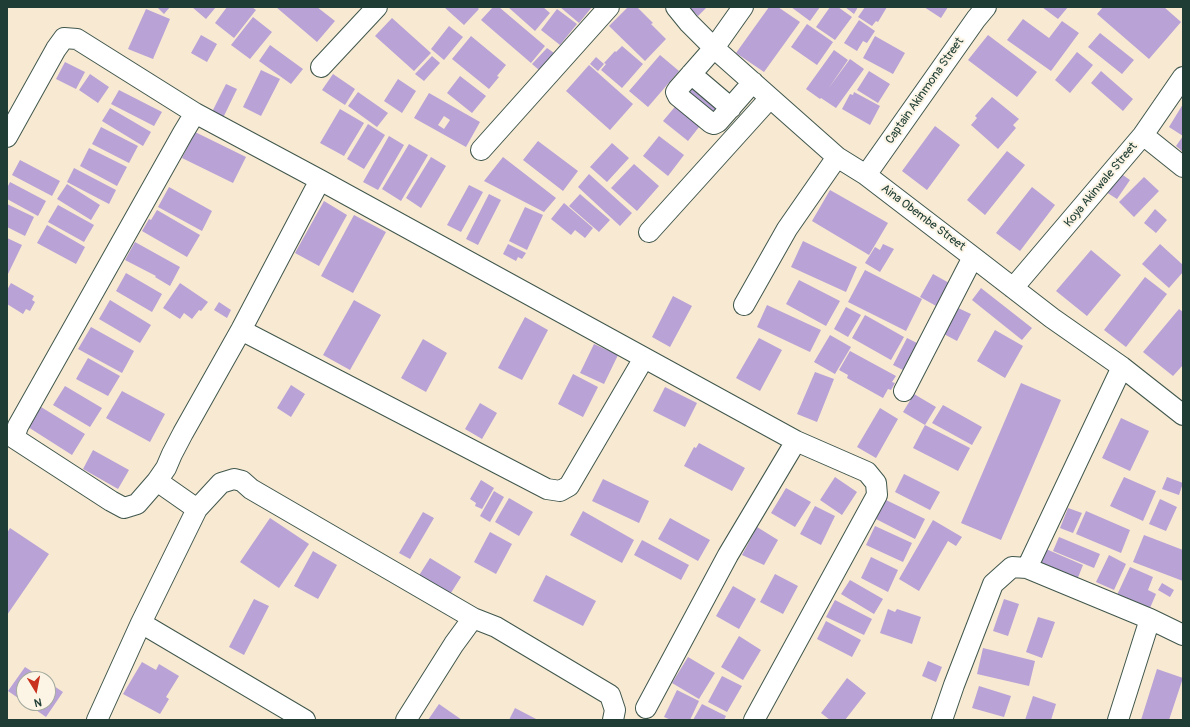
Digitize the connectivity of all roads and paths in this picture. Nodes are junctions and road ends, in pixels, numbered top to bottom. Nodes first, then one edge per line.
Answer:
1 (377, 7) edge
2 (609, 7) edge
3 (676, 7) edge
4 (743, 7) edge
5 (986, 7) edge
6 (714, 48) junction
7 (321, 67) dead end
8 (1183, 77) edge
9 (753, 82) junction
10 (770, 98) junction
11 (195, 113) junction
12 (1143, 135) junction
13 (7, 137) edge
14 (481, 150) dead end
15 (837, 157) junction
16 (1183, 167) edge
17 (866, 175) junction
18 (320, 180) junction
19 (649, 232) dead end
20 (974, 256) junction
21 (1013, 288) junction
22 (744, 306) dead end
23 (241, 330) junction
24 (644, 358) junction
25 (1122, 367) junction
26 (904, 391) dead end
27 (1181, 411) edge
28 (10, 437) edge
29 (796, 441) junction
30 (157, 481) junction
31 (197, 509) junction
32 (1027, 568) junction
33 (473, 618) junction
34 (1150, 619) junction
35 (141, 623) junction
36 (1183, 635) edge
37 (646, 708) dead end
38 (97, 720) edge
39 (305, 720) edge
40 (406, 720) edge
41 (613, 720) edge
42 (754, 720) edge
43 (942, 720) edge
44 (1118, 720) edge

1 - 7 street
2 - 14 street
3 - 6 street, Aina Obembe Street
4 - 6 street
5 - 17 street, Captain Akinmona Street
6 - 9 street, Aina Obembe Street
6 - 9 street
8 - 12 street, Koya Akinwale Street
9 - 10 street, Aina Obembe Street
10 - 15 street, Aina Obembe Street
10 - 19 street
11 - 13 street
11 - 18 street
11 - 28 street
12 - 16 street
12 - 21 street, Koya Akinwale Street
15 - 17 street, Aina Obembe Street
15 - 22 street
17 - 20 street, Aina Obembe Street
18 - 23 street
18 - 24 street
20 - 21 street, Aina Obembe Street
20 - 26 street
21 - 25 street, Aina Obembe Street
23 - 24 street
23 - 30 street
24 - 29 street
25 - 27 street, Aina Obembe Street
25 - 32 street
28 - 30 street
29 - 37 street
29 - 42 street
30 - 31 street
31 - 33 street
31 - 35 street
32 - 34 street
32 - 43 street
33 - 40 street
33 - 41 street
34 - 36 street
34 - 44 street
35 - 38 street
35 - 39 street

